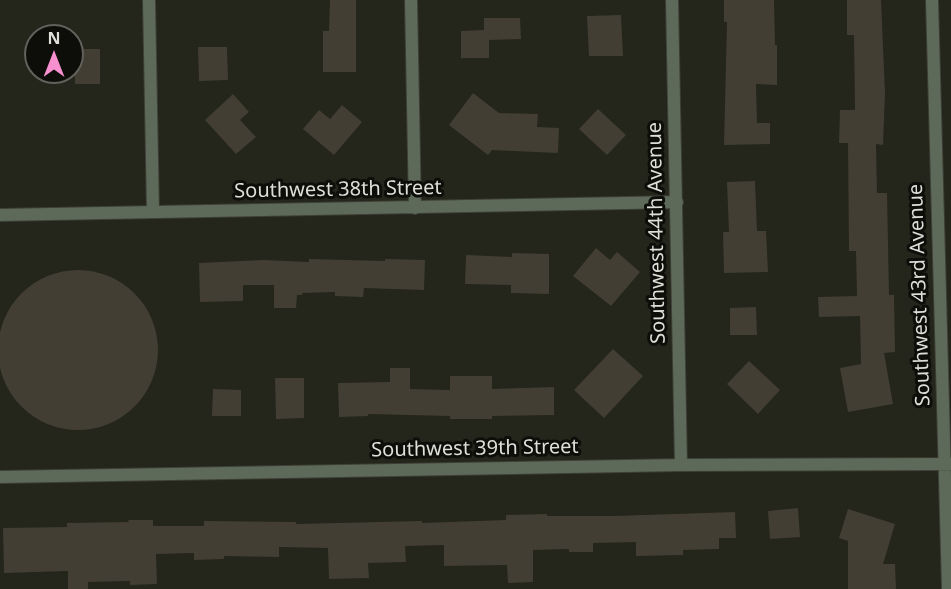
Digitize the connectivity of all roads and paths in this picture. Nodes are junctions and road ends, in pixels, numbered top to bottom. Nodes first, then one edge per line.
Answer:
1 (149, 0) edge
2 (411, 0) edge
3 (672, 0) edge
4 (932, 0) edge
5 (951, 195) edge
6 (937, 196) junction
7 (677, 202) junction
8 (415, 208) junction
9 (153, 212) junction
10 (0, 215) edge
11 (948, 464) edge
12 (681, 465) junction
13 (0, 477) edge
14 (948, 589) edge

1 - 9 street
2 - 8 street
3 - 7 street, Southwest 44th Avenue
4 - 6 street, Southwest 43rd Avenue
5 - 6 street
6 - 11 street, Southwest 43rd Avenue
7 - 8 street, Southwest 38th Street
7 - 12 street, Southwest 44th Avenue
8 - 9 street, Southwest 38th Street
9 - 10 street, Southwest 38th Street
11 - 12 street, Southwest 39th Street
11 - 14 street, Southwest 43rd Avenue
12 - 13 street, Southwest 39th Street

